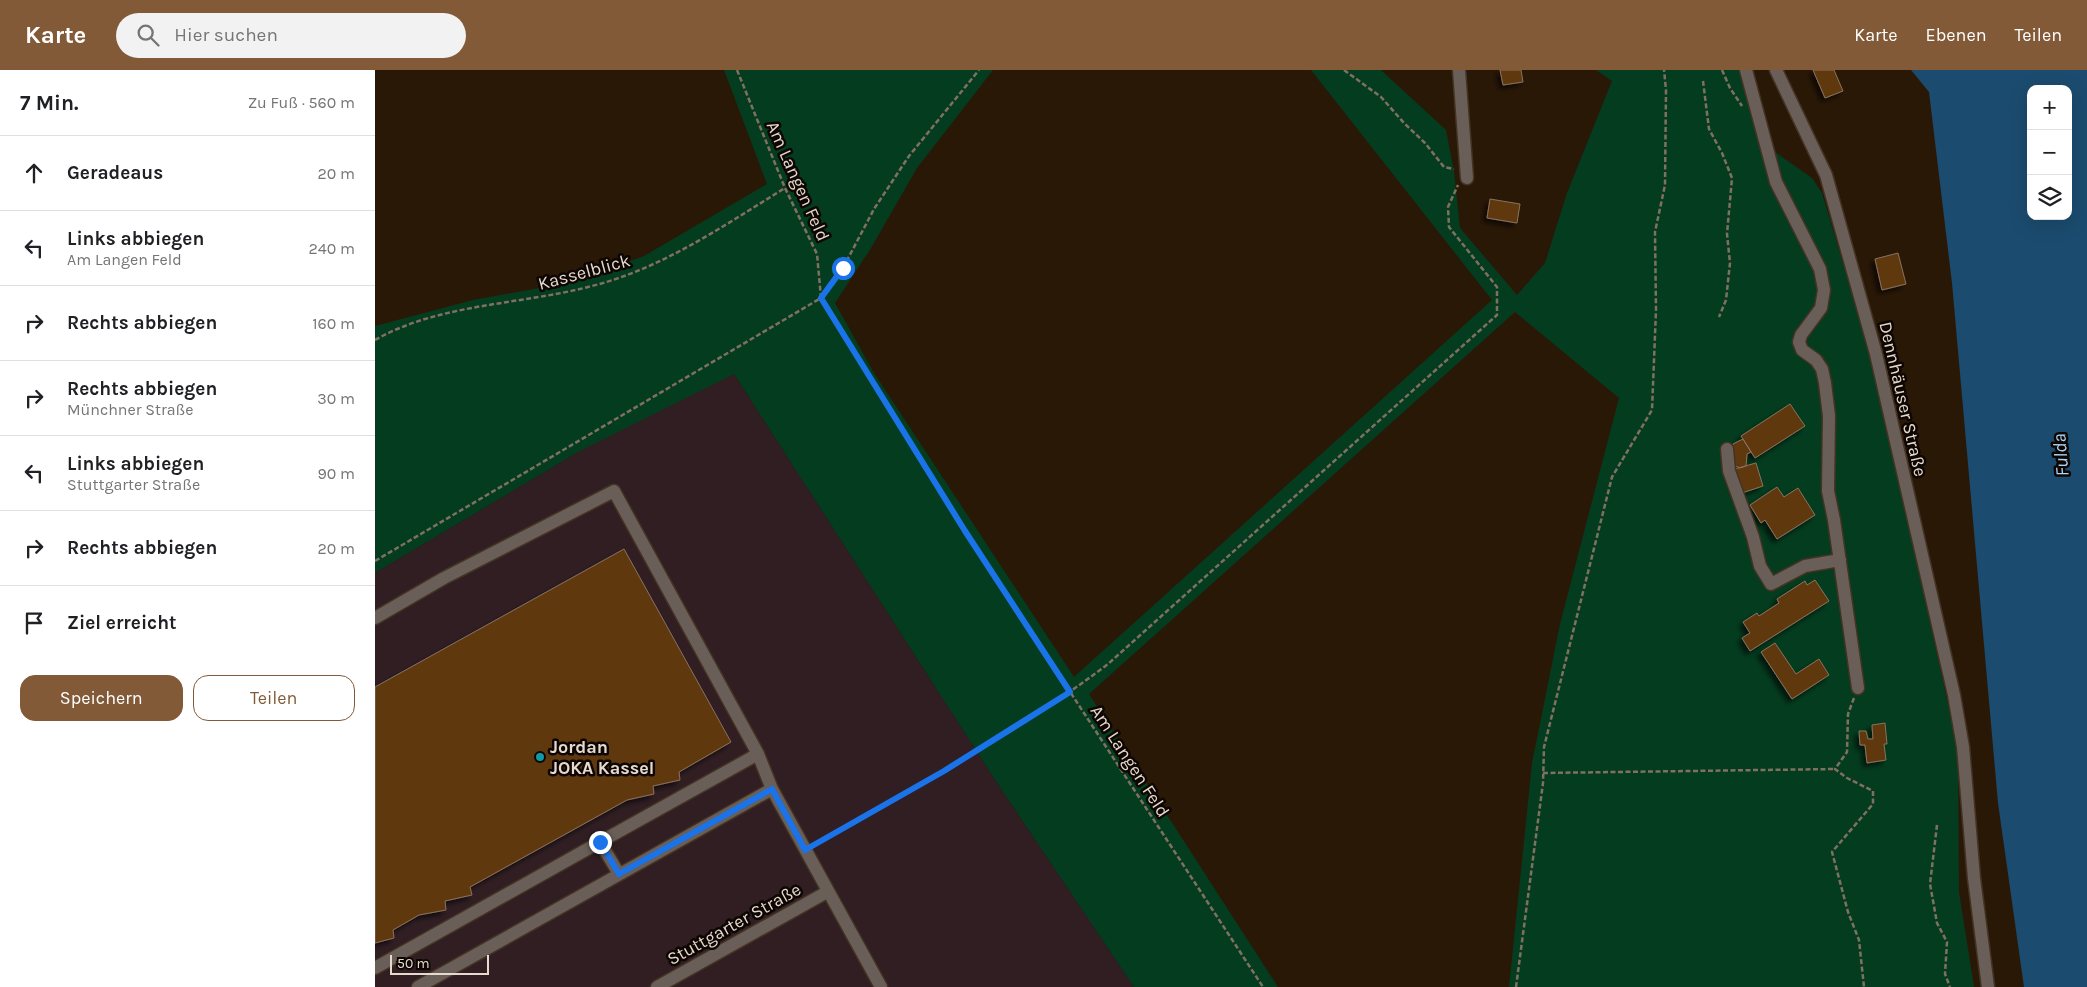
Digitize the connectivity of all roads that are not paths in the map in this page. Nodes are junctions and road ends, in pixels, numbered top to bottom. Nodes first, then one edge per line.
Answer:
1 (1459, 70) edge
2 (1746, 70) edge
3 (1776, 70) edge
4 (1466, 175) road end
5 (1727, 449) dead end
6 (1840, 560) junction
7 (375, 618) edge
8 (1858, 688) road end
9 (758, 754) junction
10 (772, 789) junction
11 (600, 842) junction
12 (619, 874) junction
13 (827, 892) junction
14 (375, 968) edge
15 (417, 987) edge
16 (657, 987) edge
17 (881, 987) edge
18 (1989, 987) edge

1 - 4 street
2 - 6 street
3 - 18 street, Dennhäuser Straße
5 - 6 street
6 - 8 street
7 - 9 street
9 - 10 street
9 - 11 street
10 - 12 street
10 - 13 street
11 - 12 street
11 - 14 street
12 - 15 street
13 - 16 street, Stuttgarter Straße
13 - 17 street

